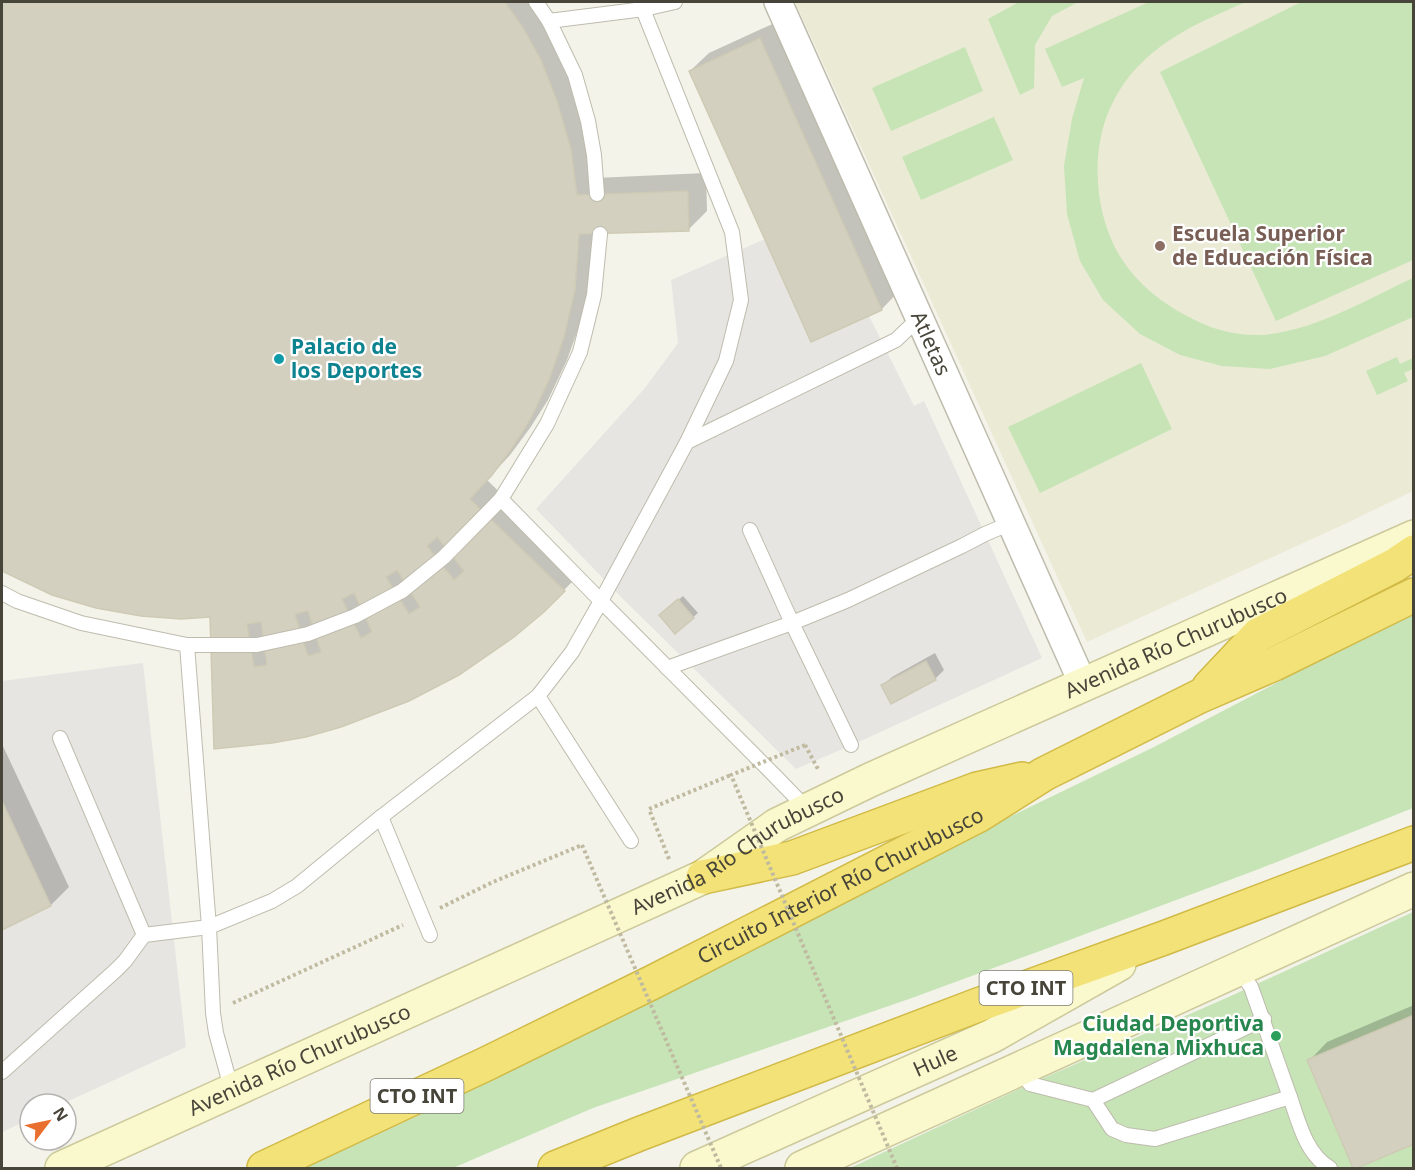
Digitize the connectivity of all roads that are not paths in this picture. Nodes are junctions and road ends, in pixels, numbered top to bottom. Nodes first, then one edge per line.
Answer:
1 (536, 2) edge
2 (675, 2) edge
3 (778, 2) edge
4 (642, 5) edge
5 (549, 21) junction
6 (597, 194) dead end
7 (600, 234) dead end
8 (919, 318) junction
9 (687, 442) junction
10 (501, 499) junction
11 (1011, 523) junction
12 (750, 530) dead end
13 (1413, 537) edge
14 (1413, 552) edge
15 (2, 593) edge
16 (1413, 595) edge
17 (601, 601) junction
18 (792, 623) junction
19 (187, 645) junction
20 (667, 668) junction
21 (1083, 684) junction
22 (538, 696) junction
23 (1200, 696) junction
24 (60, 738) dead end
25 (851, 745) dead end
26 (1044, 774) junction
27 (808, 810) junction
28 (381, 817) junction
29 (631, 842) dead end
30 (1413, 843) edge
31 (692, 882) junction
32 (1413, 890) edge
33 (209, 927) junction
34 (144, 935) junction
35 (430, 935) dead end
36 (1164, 938) junction
37 (1238, 969) junction
38 (1264, 1019) junction
39 (1021, 1068) junction
40 (2, 1072) edge
41 (232, 1091) junction
42 (1290, 1097) junction
43 (1093, 1100) junction
44 (62, 1168) edge
45 (264, 1168) edge
46 (555, 1168) edge
47 (697, 1168) edge
48 (802, 1168) edge
49 (1330, 1168) edge

1 - 5 lane
2 - 4 lane
3 - 8 street, Atletas
4 - 5 lane
4 - 9 lane
5 - 6 lane
7 - 10 lane
8 - 9 lane
8 - 11 street, Atletas
9 - 17 lane
10 - 17 lane
10 - 19 lane
11 - 18 lane
11 - 21 street, Atletas
12 - 18 lane
13 - 21 main road, Avenida Río Churubusco
14 - 23 highway
15 - 19 lane
16 - 23 highway, Circuito Interior Río Churubusco / CTO INT
17 - 20 lane
17 - 22 lane
18 - 20 lane
18 - 25 lane
19 - 33 lane
20 - 27 lane
21 - 27 main road, Avenida Río Churubusco
22 - 28 lane
22 - 29 lane
23 - 26 highway, Circuito Interior Río Churubusco / CTO INT
24 - 34 lane
26 - 31 highway
26 - 45 highway, Circuito Interior Río Churubusco / CTO INT
27 - 31 main road, Avenida Río Churubusco
28 - 33 lane
28 - 35 lane
30 - 36 highway, CTO INT
31 - 41 main road, Avenida Río Churubusco
32 - 37 main road
33 - 34 lane
33 - 41 lane
34 - 40 lane
36 - 46 highway, CTO INT
36 - 47 main road, Hule / CTO INT
37 - 38 lane
37 - 39 main road
38 - 42 lane
38 - 43 lane
39 - 43 lane
39 - 48 main road
41 - 44 main road, Avenida Río Churubusco
42 - 43 lane
42 - 49 lane

